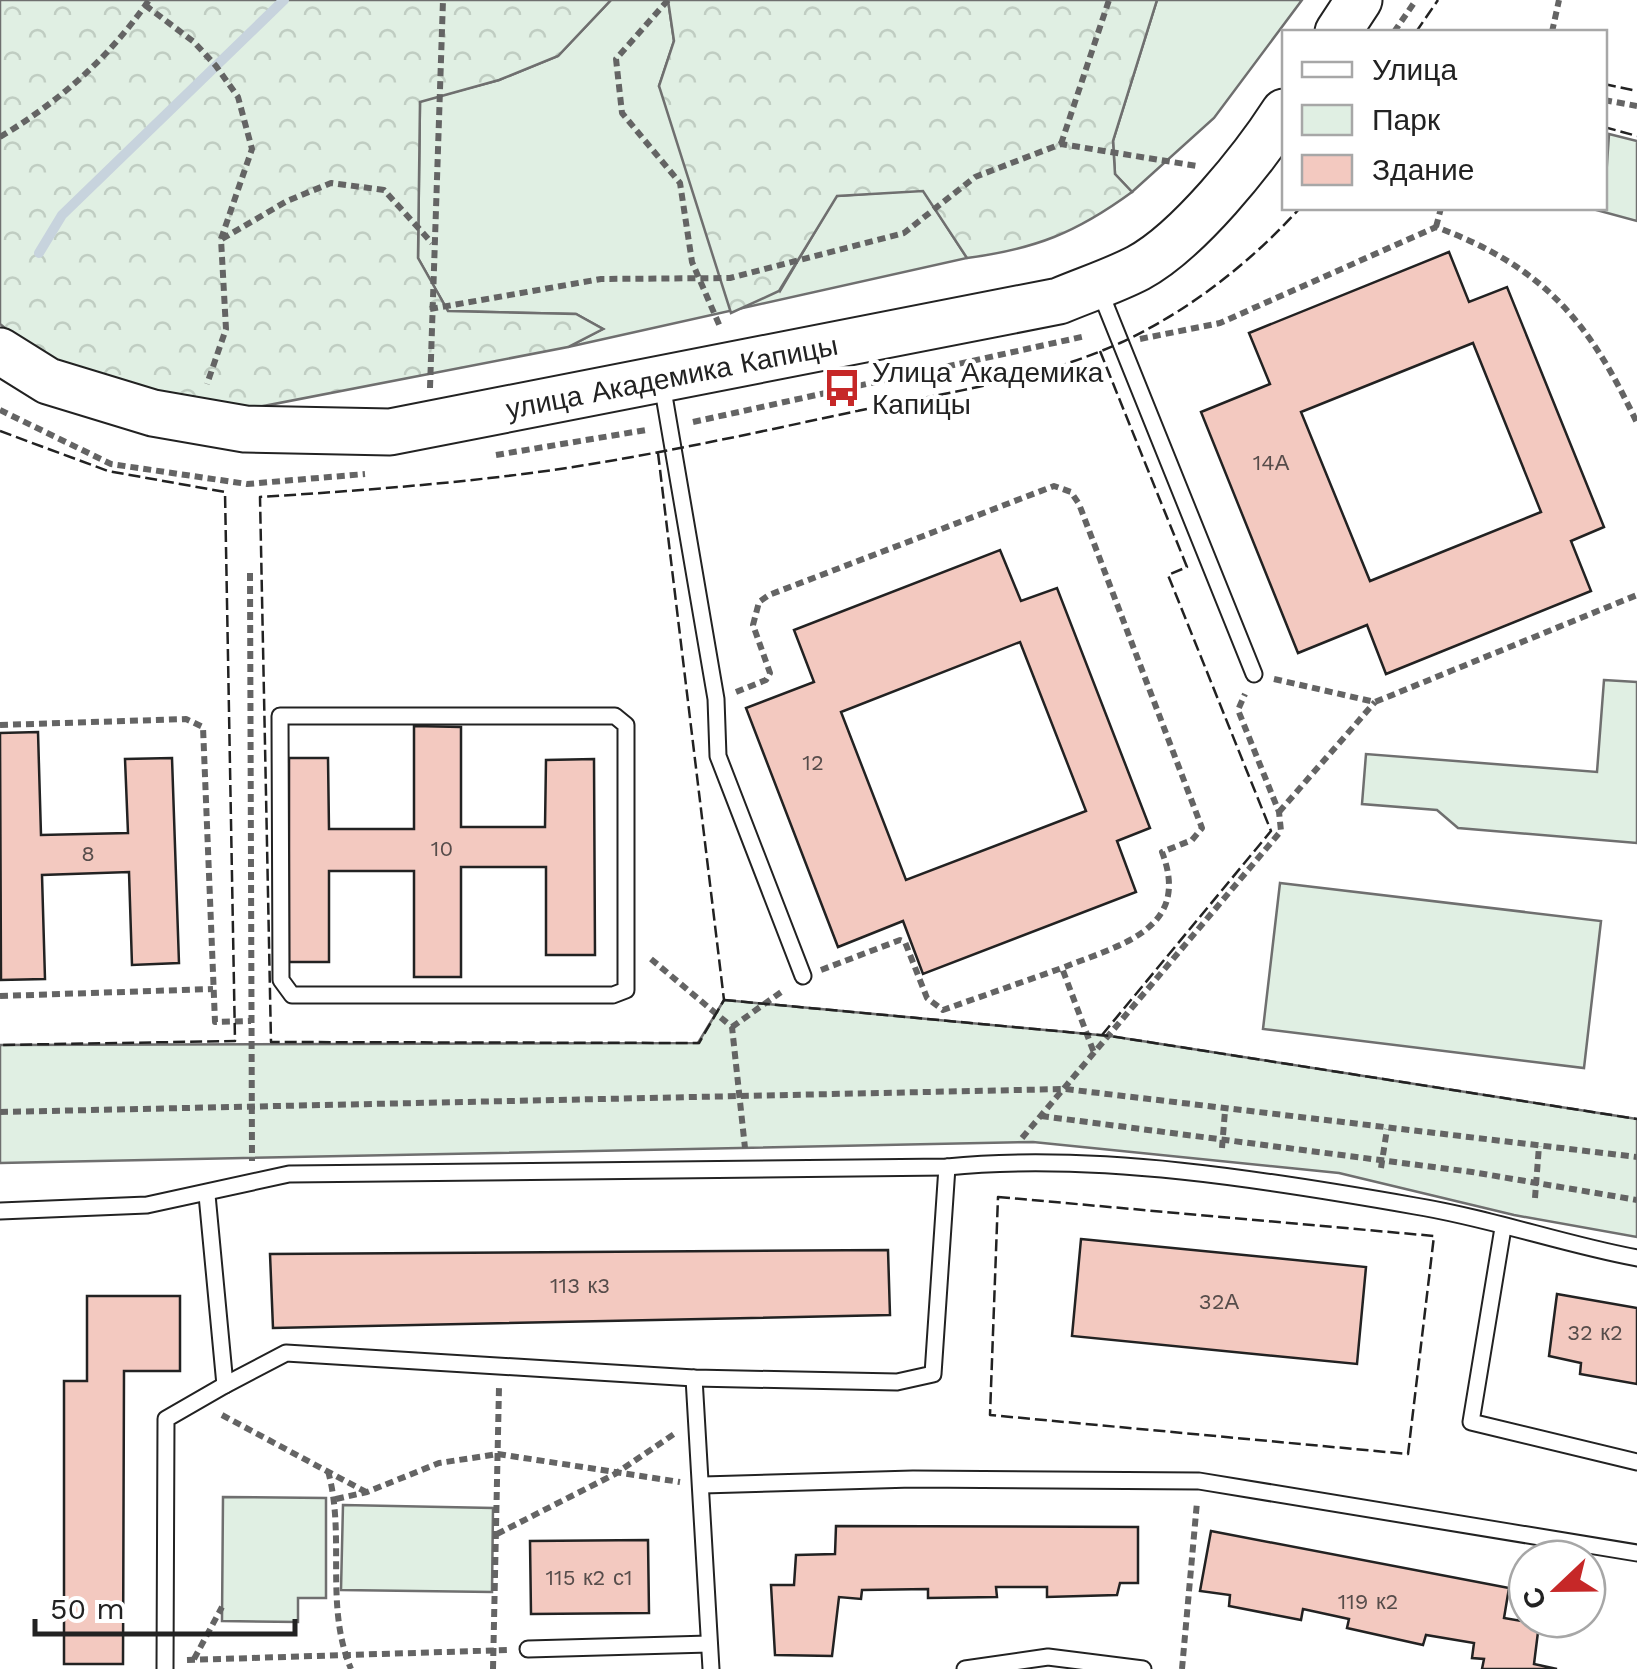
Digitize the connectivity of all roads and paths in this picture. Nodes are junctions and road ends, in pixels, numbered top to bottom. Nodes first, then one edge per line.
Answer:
1 (443, 0) edge
2 (668, 0) edge
3 (1109, 0) edge
4 (1359, 0) edge
5 (1416, 0) edge
6 (1559, 0) edge
7 (147, 2) edge
8 (1339, 30) edge
9 (1395, 30) edge
10 (1552, 30) edge
11 (1607, 101) edge
12 (1637, 106) edge
13 (1282, 115) edge
14 (0, 137) edge
15 (1061, 144) junction
16 (1202, 167) dead end
17 (1440, 210) edge
18 (1436, 227) junction
19 (221, 239) junction
20 (433, 244) junction
21 (699, 276) junction
22 (1097, 285) junction
23 (430, 309) junction
24 (726, 340) dead end
25 (1120, 342) junction
26 (0, 351) edge
27 (661, 380) junction
28 (204, 394) dead end
29 (430, 396) dead end
30 (1637, 423) edge
31 (250, 572) dead end
32 (1637, 595) edge
33 (1254, 674) joint
34 (716, 699) junction
35 (1375, 702) junction
36 (1238, 710) dead end
37 (0, 725) edge
38 (1279, 812) junction
39 (630, 941) junction
40 (1062, 968) junction
41 (803, 976) junction
42 (213, 989) junction
43 (0, 996) edge
44 (251, 1021) junction
45 (732, 1026) junction
46 (1094, 1054) junction
47 (1064, 1089) junction
48 (740, 1097) junction
49 (252, 1108) junction
50 (1225, 1111) junction
51 (0, 1112) edge
52 (1041, 1116) junction
53 (1387, 1129) junction
54 (1224, 1138) junction
55 (1538, 1146) junction
56 (1222, 1148) dead end
57 (1637, 1157) edge
58 (1002, 1162) junction
59 (1382, 1164) junction
60 (947, 1166) junction
61 (747, 1169) junction
62 (252, 1180) junction
63 (1536, 1183) junction
64 (206, 1195) junction
65 (1535, 1198) dead end
66 (1637, 1200) edge
67 (0, 1211) edge
68 (1503, 1228) junction
69 (1637, 1258) edge
70 (500, 1366) junction
71 (694, 1378) junction
72 (226, 1385) junction
73 (197, 1401) junction
74 (698, 1419) junction
75 (498, 1454) junction
76 (1637, 1462) edge
77 (328, 1471) junction
78 (614, 1474) junction
79 (1198, 1481) junction
80 (704, 1485) junction
81 (367, 1492) junction
82 (336, 1500) junction
83 (497, 1534) junction
84 (1637, 1553) edge
85 (222, 1607) dead end
86 (710, 1644) junction
87 (528, 1649) joint
88 (494, 1650) junction
89 (345, 1655) junction
90 (194, 1660) junction
91 (165, 1665) edge
92 (968, 1668) edge
93 (351, 1669) edge
94 (494, 1669) edge
95 (711, 1669) edge
96 (1142, 1669) edge
97 (1182, 1669) edge

1 - 20 path
2 - 21 path
3 - 15 path
4 - 8 street
5 - 9 path
6 - 10 path
7 - 14 path
7 - 19 path
11 - 12 path
13 - 22 street, улица Академика Капицы
15 - 16 path
15 - 21 path
17 - 18 path
18 - 25 path
18 - 30 path
19 - 20 path
19 - 28 path
20 - 23 path
21 - 23 path
21 - 24 path
22 - 25 lane
22 - 27 street, улица Академика Капицы
23 - 29 path
25 - 33 lane
26 - 27 street, улица Академика Капицы
27 - 34 lane
31 - 44 path
32 - 35 path
33 - 35 path
34 - 40 path
34 - 41 lane
35 - 38 path
36 - 38 path
37 - 42 path
38 - 46 path
39 - 39 lane
39 - 45 path
40 - 41 path
40 - 46 path
41 - 45 path
42 - 43 path
42 - 44 path
44 - 49 path
45 - 48 path
46 - 47 path
47 - 48 path
47 - 50 path
47 - 52 path
48 - 49 path
48 - 61 path
49 - 51 path
49 - 62 path
50 - 53 path
50 - 54 path
52 - 54 path
52 - 58 path
53 - 55 path
53 - 59 path
54 - 56 path
54 - 59 path
55 - 57 path
55 - 63 path
58 - 60 lane
58 - 68 lane
59 - 63 path
60 - 61 lane
60 - 71 lane
61 - 62 lane
62 - 64 lane
63 - 65 path
63 - 66 path
64 - 67 lane
64 - 72 lane
68 - 69 lane
68 - 76 lane
70 - 71 lane
70 - 72 lane
70 - 75 path
71 - 74 lane
72 - 73 lane
73 - 77 path
73 - 91 lane
74 - 78 path
74 - 80 lane
75 - 78 path
75 - 81 path
75 - 83 path
77 - 81 path
77 - 82 path
78 - 80 path
78 - 83 path
79 - 80 lane
79 - 84 lane
79 - 97 path
80 - 86 lane
81 - 82 path
82 - 89 path
83 - 88 path
85 - 90 path
86 - 87 lane
86 - 95 lane
87 - 88 path
88 - 89 path
88 - 94 path
89 - 90 path
89 - 93 path
90 - 91 path
92 - 96 lane

